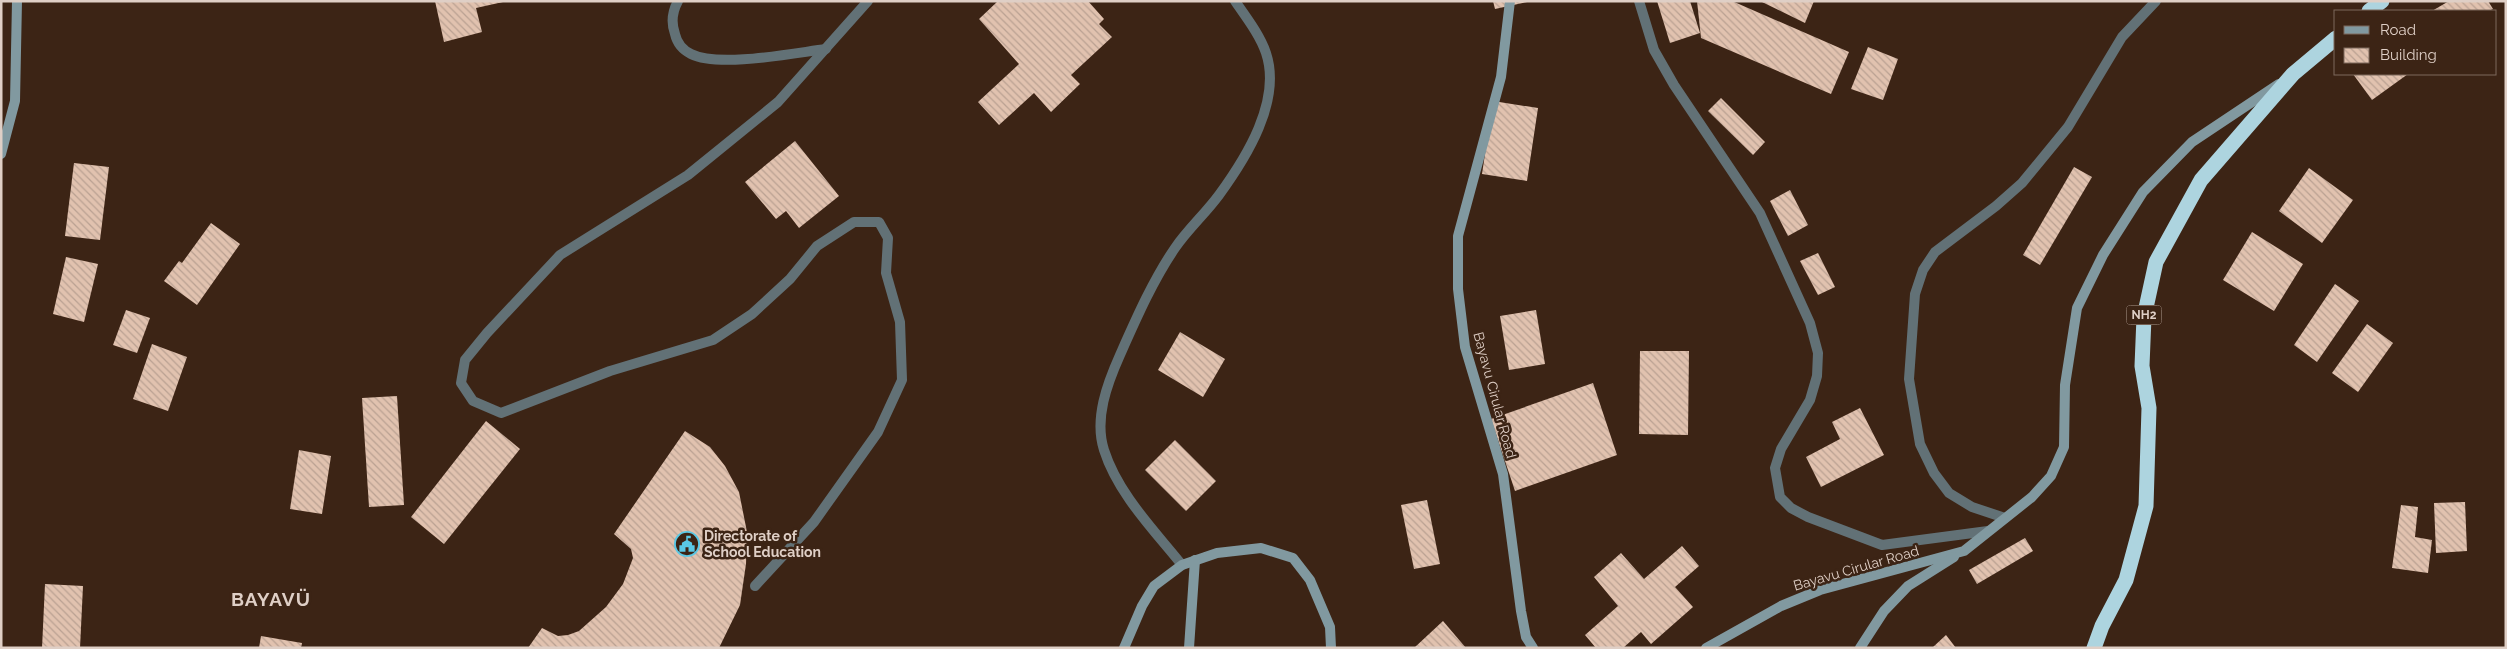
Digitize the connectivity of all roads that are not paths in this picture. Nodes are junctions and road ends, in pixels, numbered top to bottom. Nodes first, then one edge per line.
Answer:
1 (17, 1) edge
2 (678, 1) edge
3 (868, 1) edge
4 (1235, 1) edge
5 (1510, 1) edge
6 (1639, 1) edge
7 (2156, 1) edge
8 (2382, 1) edge
9 (2370, 10) edge
10 (2334, 40) edge
11 (826, 49) junction
12 (2293, 74) junction
13 (1, 154) edge
14 (2005, 518) junction
15 (1988, 532) junction
16 (1964, 551) junction
17 (1195, 560) junction
18 (1182, 565) junction
19 (756, 586) dead end
20 (1124, 648) edge
21 (1189, 648) edge
22 (1330, 648) edge
23 (1533, 648) edge
24 (1706, 648) edge
25 (1860, 648) edge
26 (2094, 648) edge

1 - 13 street
2 - 11 street
3 - 11 street
4 - 18 street
5 - 23 street, Bayavu Cirular Road
6 - 15 street
7 - 14 street
8 - 9 highway
10 - 12 highway, NH2
11 - 19 street
12 - 14 street, Bayavu Cirular Road
12 - 26 highway, NH2
14 - 15 street, Bayavu Cirular Road
15 - 16 street, Bayavu Cirular Road
16 - 24 street, Bayavu Cirular Road
16 - 25 street, Bayavu Cirular Road
17 - 18 street
17 - 21 street
17 - 22 street
18 - 20 street

